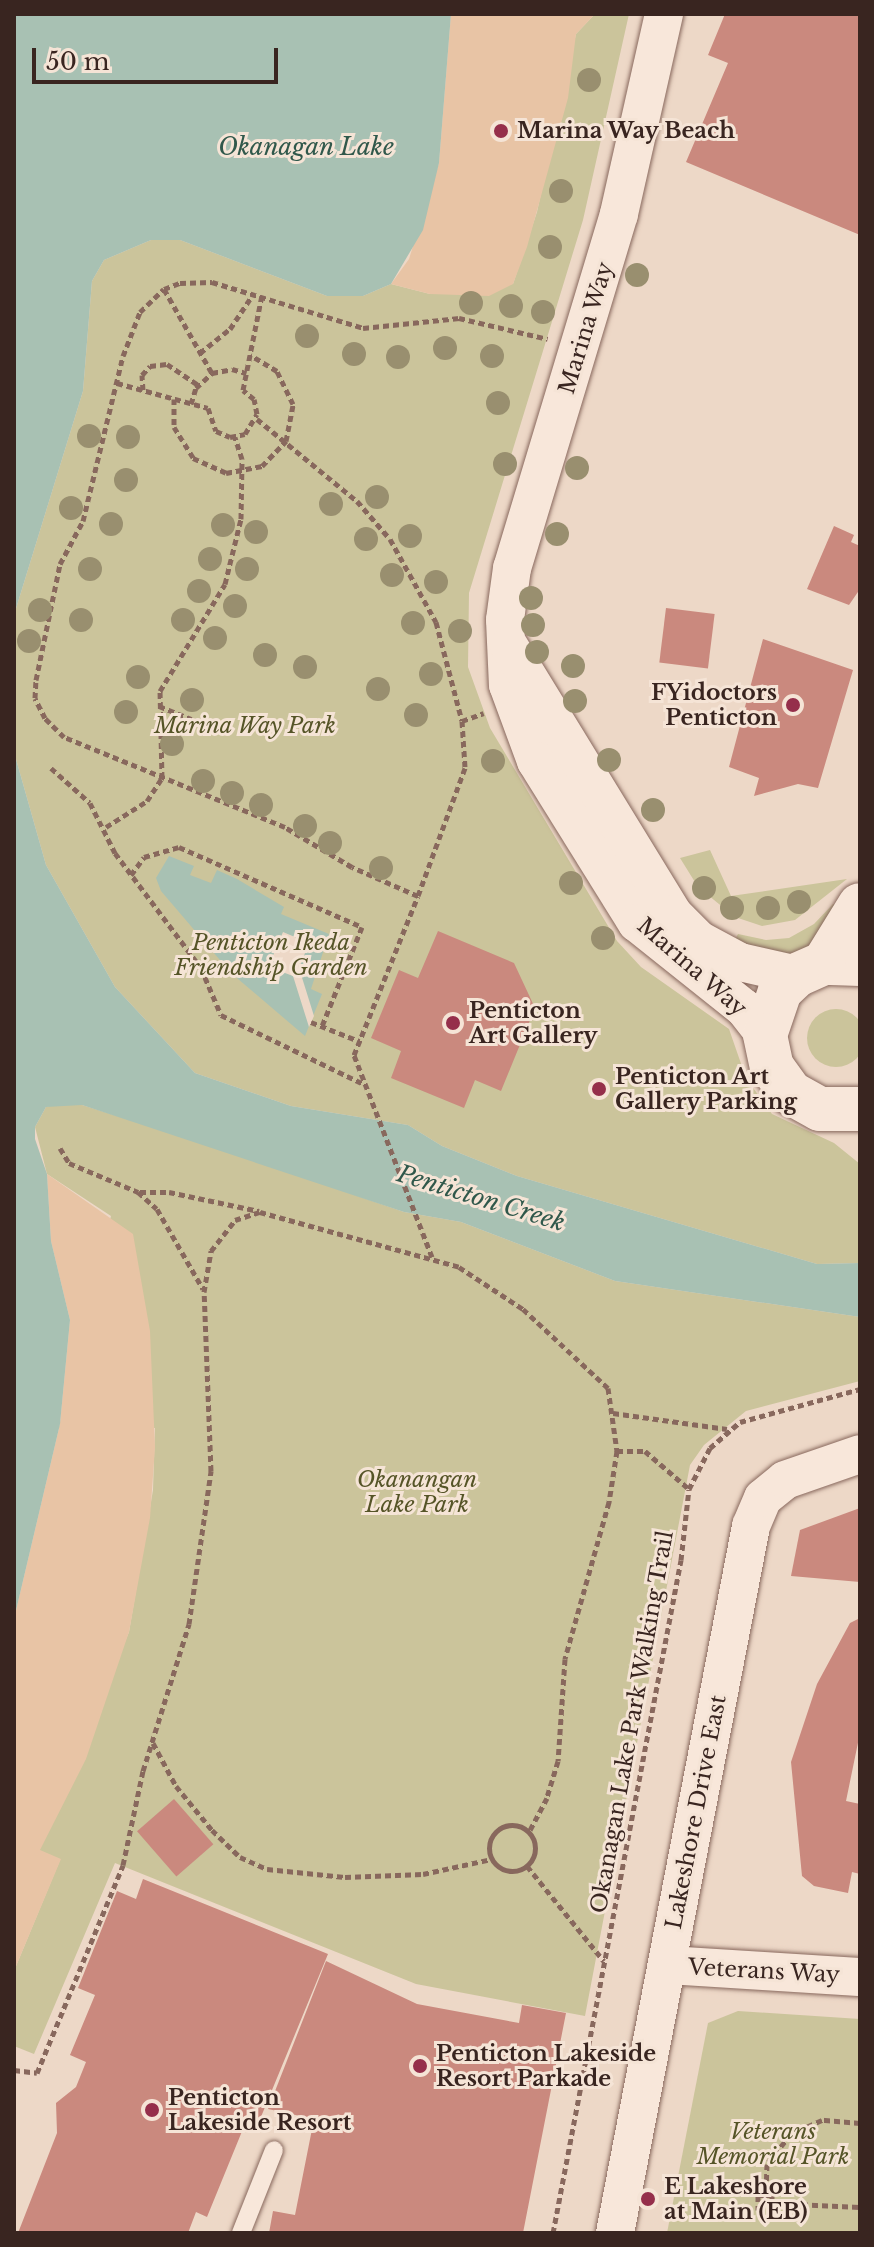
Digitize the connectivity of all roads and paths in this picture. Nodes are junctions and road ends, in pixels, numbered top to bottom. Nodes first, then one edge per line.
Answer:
1 (664, 14) edge
2 (164, 289) junction
3 (254, 293) junction
4 (262, 295) junction
5 (556, 341) dead end
6 (200, 353) junction
7 (250, 355) junction
8 (212, 373) junction
9 (246, 373) junction
10 (117, 383) junction
11 (198, 385) junction
12 (143, 390) junction
13 (174, 399) junction
14 (191, 404) junction
15 (257, 419) junction
16 (235, 437) junction
17 (286, 441) junction
18 (242, 472) junction
19 (506, 640) junction
20 (159, 706) junction
21 (490, 711) dead end
22 (191, 719) dead end
23 (462, 721) junction
24 (51, 768) dead end
25 (162, 778) junction
26 (106, 827) junction
27 (131, 875) junction
28 (418, 896) junction
29 (860, 905) edge
30 (827, 967) edge
31 (311, 1022) dead end
32 (322, 1026) junction
33 (765, 1035) junction
34 (359, 1041) junction
35 (365, 1084) junction
36 (852, 1117) edge
37 (60, 1148) dead end
38 (138, 1192) junction
39 (260, 1212) junction
40 (432, 1258) junction
41 (204, 1292) junction
42 (860, 1389) edge
43 (613, 1413) junction
44 (728, 1429) junction
45 (617, 1451) junction
46 (860, 1454) edge
47 (689, 1489) junction
48 (153, 1742) junction
49 (529, 1832) junction
50 (492, 1859) junction
51 (527, 1866) junction
52 (604, 1961) junction
53 (667, 1965) junction
54 (860, 1977) edge
55 (14, 2070) edge
56 (860, 2123) edge
57 (274, 2150) dead end
58 (766, 2195) junction
59 (772, 2203) junction
60 (860, 2207) edge
61 (241, 2233) edge
62 (553, 2233) edge
63 (615, 2233) edge

1 - 19 street, Marina Way
2 - 3 path
2 - 6 path
2 - 10 path
3 - 4 path
3 - 6 path
4 - 5 path
4 - 7 path
6 - 8 path
7 - 9 path
7 - 17 path
8 - 9 path
8 - 11 path
9 - 15 path
10 - 12 path
10 - 25 path
11 - 12 path
11 - 14 path
12 - 13 path
13 - 14 path
13 - 18 path
14 - 16 path
15 - 16 path
15 - 17 path
16 - 18 path
17 - 18 path
17 - 23 path
18 - 20 path
19 - 30 street, Marina Way
19 - 33 street, Marina Way
20 - 22 path
20 - 25 path
21 - 23 path
23 - 28 path
24 - 26 path
25 - 26 path
25 - 28 path
26 - 27 path
27 - 32 path
27 - 35 path
28 - 34 path
29 - 30 street
30 - 33 street
31 - 32 path
32 - 34 path
33 - 36 street
34 - 35 path
35 - 40 path
37 - 38 path
38 - 39 path
38 - 41 path
39 - 40 path
39 - 41 path
40 - 43 path
41 - 48 path
42 - 44 path, Okanagan Lake Park Walking Trail
43 - 44 path
43 - 45 path
44 - 47 path, Okanagan Lake Park Walking Trail
45 - 47 path
45 - 49 path
46 - 53 street, Lakeshore Drive East
47 - 52 path, Okanagan Lake Park Walking Trail
48 - 50 path
48 - 55 path
49 - 50 path
49 - 51 path
50 - 51 path
51 - 52 path, Okanagan Lake Park Walking Trail
52 - 62 path, Okanagan Lake Park Walking Trail
53 - 54 street, Veterans Way
53 - 63 street, Lakeshore Drive East
56 - 58 path
57 - 61 lane
58 - 59 path
58 - 59 path
59 - 60 path

